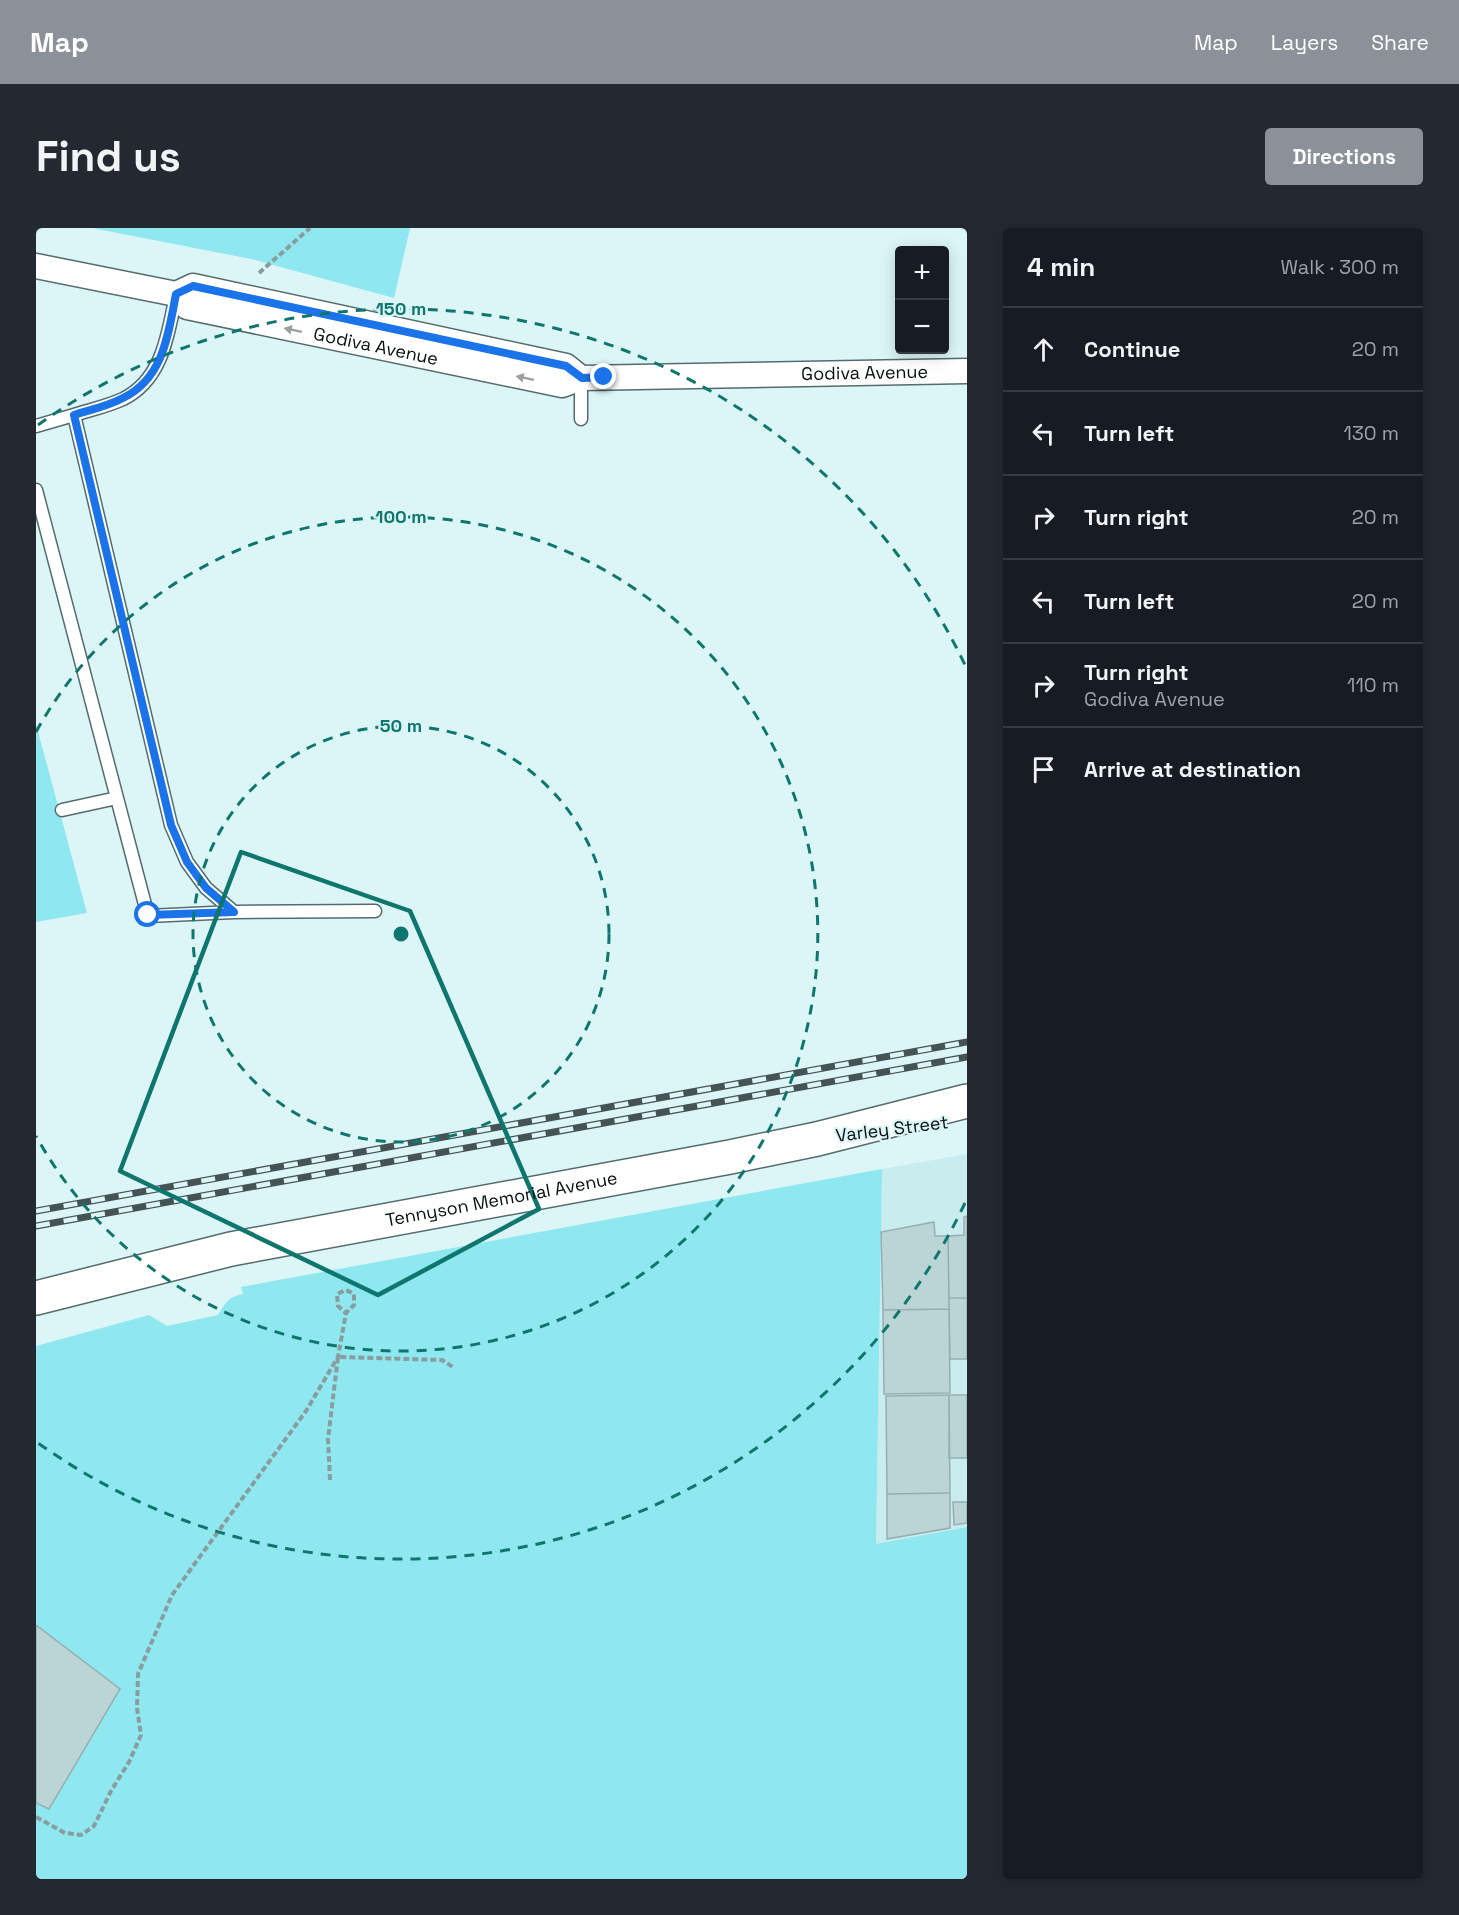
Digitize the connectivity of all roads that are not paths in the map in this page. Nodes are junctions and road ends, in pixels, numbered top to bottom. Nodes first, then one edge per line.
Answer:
1 (36, 266) edge
2 (176, 294) junction
3 (967, 371) edge
4 (582, 378) junction
5 (74, 415) junction
6 (581, 418) dead end
7 (36, 426) edge
8 (36, 490) edge
9 (117, 798) junction
10 (62, 810) dead end
11 (375, 911) dead end
12 (234, 912) junction
13 (967, 1101) edge
14 (967, 1120) edge
15 (817, 1139) junction
16 (36, 1298) edge

1 - 2 street, Godiva Avenue
2 - 4 street, Godiva Avenue
2 - 5 lane
3 - 4 street, Godiva Avenue
4 - 6 lane
5 - 7 lane
5 - 12 lane
8 - 9 lane
9 - 10 lane
9 - 12 lane
11 - 12 lane
13 - 15 main road, Tennyson Memorial Avenue
14 - 15 main road, Varley Street
15 - 16 main road, Tennyson Memorial Avenue

